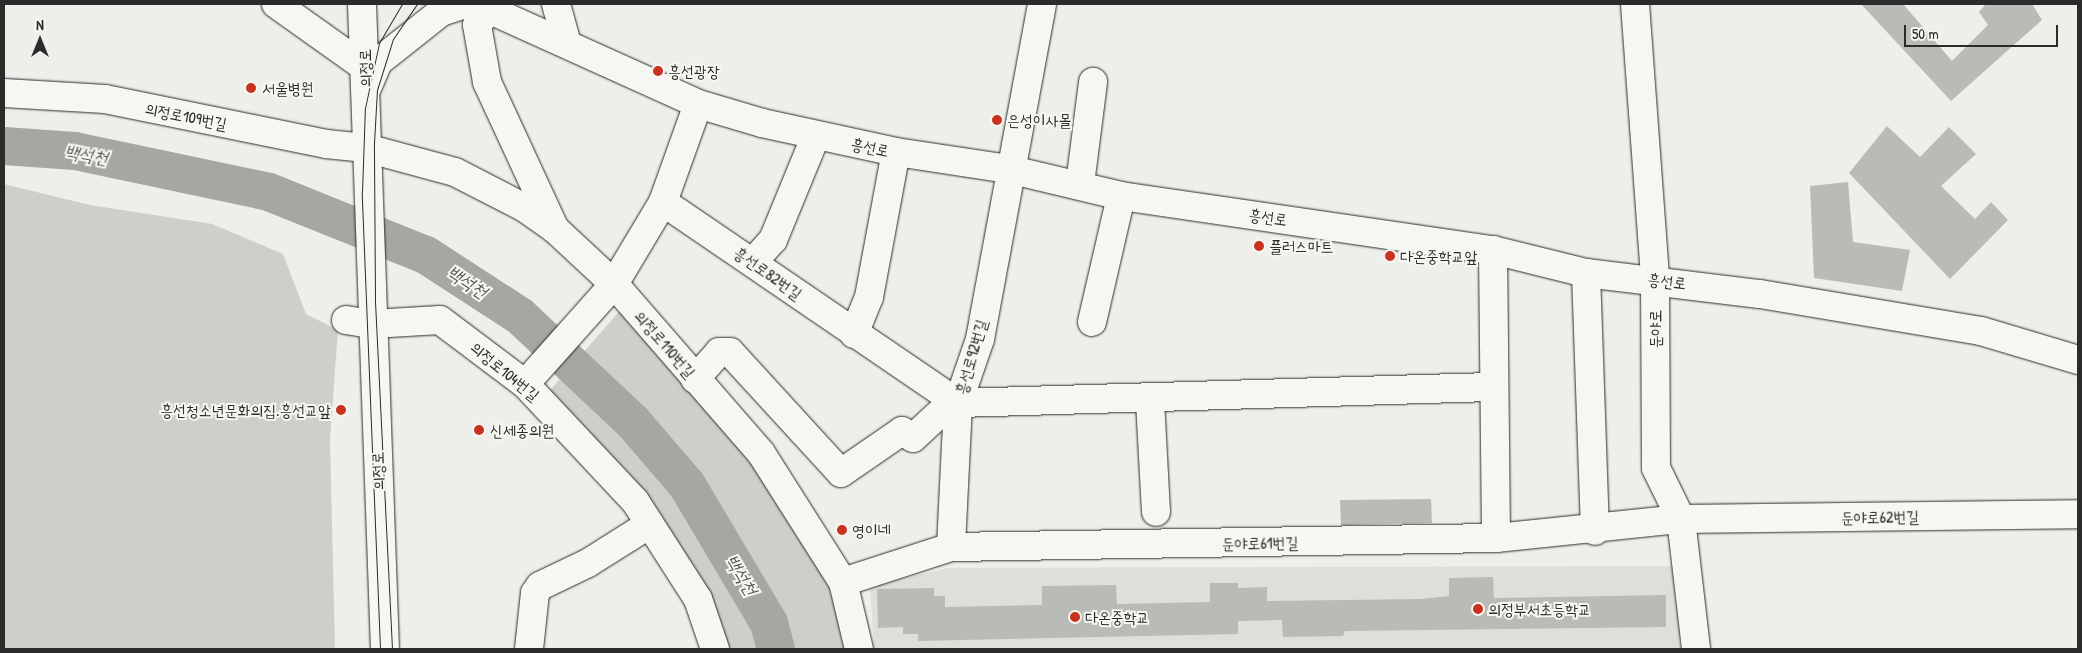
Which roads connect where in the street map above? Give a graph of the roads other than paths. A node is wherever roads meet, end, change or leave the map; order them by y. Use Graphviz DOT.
graph roads {
  1 [pos="276,4"];
  2 [pos="362,4"];
  3 [pos="556,4"];
  4 [pos="1042,4"];
  5 [pos="1635,4"];
  6 [pos="478,6"];
  7 [pos="567,44"];
  8 [pos="366,80"];
  9 [pos="1093,82"];
  10 [pos="4,93"];
  11 [pos="698,104"];
  12 [pos="816,135"];
  13 [pos="896,152"];
  14 [pos="367,155"];
  15 [pos="1008,169"];
  16 [pos="1080,184"];
  17 [pos="1121,196"];
  18 [pos="663,202"];
  19 [pos="555,229"];
  20 [pos="1493,250"];
  21 [pos="753,262"];
  22 [pos="1586,273"];
  23 [pos="1655,279"];
  24 [pos="614,284"];
  25 [pos="359,322"];
  26 [pos="1092,322"];
  27 [pos="854,334"];
  28 [pos="2078,360"];
  29 [pos="694,379"];
  30 [pos="526,384"];
  31 [pos="1492,387"];
  32 [pos="1150,400"];
  33 [pos="955,402"];
  34 [pos="1156,512"];
  35 [pos="2078,514"];
  36 [pos="1681,519"];
  37 [pos="650,524"];
  38 [pos="1595,531"];
  39 [pos="1496,538"];
  40 [pos="951,547"];
  41 [pos="843,582"];
  42 [pos="385,649"];
  43 [pos="529,649"];
  44 [pos="716,649"];
  45 [pos="859,649"];
  46 [pos="1696,649"];
  1 -- 8 [label="street"];
  2 -- 8 [label="street, 의정로"];
  3 -- 7 [label="street"];
  4 -- 15 [label="street, 흥선로92번길"];
  5 -- 23 [label="street, 둔야로"];
  6 -- 7 [label="street, 흥선로"];
  6 -- 8 [label="street"];
  6 -- 19 [label="street"];
  7 -- 11 [label="street, 흥선로"];
  8 -- 14 [label="street, 의정로"];
  9 -- 16 [label="street"];
  10 -- 14 [label="street, 의정로109번길"];
  11 -- 12 [label="street, 흥선로"];
  11 -- 18 [label="street"];
  12 -- 13 [label="street, 흥선로"];
  12 -- 21 [label="street"];
  13 -- 15 [label="street, 흥선로"];
  13 -- 27 [label="street"];
  14 -- 19 [label="street, 의정로110번길"];
  14 -- 25 [label="street, 의정로"];
  15 -- 16 [label="street, 흥선로"];
  15 -- 33 [label="street, 흥선로92번길"];
  16 -- 17 [label="street, 흥선로"];
  17 -- 20 [label="street, 흥선로"];
  17 -- 26 [label="street"];
  18 -- 21 [label="street, 흥선로82번길"];
  18 -- 24 [label="street"];
  19 -- 24 [label="street, 의정로110번길"];
  20 -- 22 [label="street, 흥선로"];
  20 -- 31 [label="street"];
  21 -- 27 [label="street, 흥선로82번길"];
  22 -- 23 [label="street, 흥선로"];
  22 -- 38 [label="street"];
  23 -- 28 [label="street, 흥선로"];
  23 -- 36 [label="street, 둔야로"];
  24 -- 29 [label="street, 의정로110번길"];
  24 -- 30 [label="street"];
  25 -- 30 [label="street, 의정로104번길"];
  25 -- 42 [label="street, 의정로"];
  27 -- 33 [label="street, 흥선로82번길"];
  29 -- 33 [label="street"];
  29 -- 41 [label="street, 의정로110번길"];
  30 -- 37 [label="street, 의정로104번길"];
  31 -- 32 [label="street"];
  31 -- 39 [label="street"];
  32 -- 33 [label="street"];
  32 -- 34 [label="street"];
  33 -- 40 [label="street, 흥선로92번길"];
  35 -- 36 [label="street, 둔야로62번길"];
  36 -- 38 [label="street, 둔야로61번길"];
  36 -- 46 [label="street, 둔야로"];
  37 -- 43 [label="street"];
  37 -- 44 [label="street, 의정로104번길"];
  38 -- 39 [label="street, 둔야로61번길"];
  39 -- 40 [label="street, 둔야로61번길"];
  40 -- 41 [label="street, 둔야로61번길"];
  41 -- 45 [label="street, 의정로110번길"];
}
